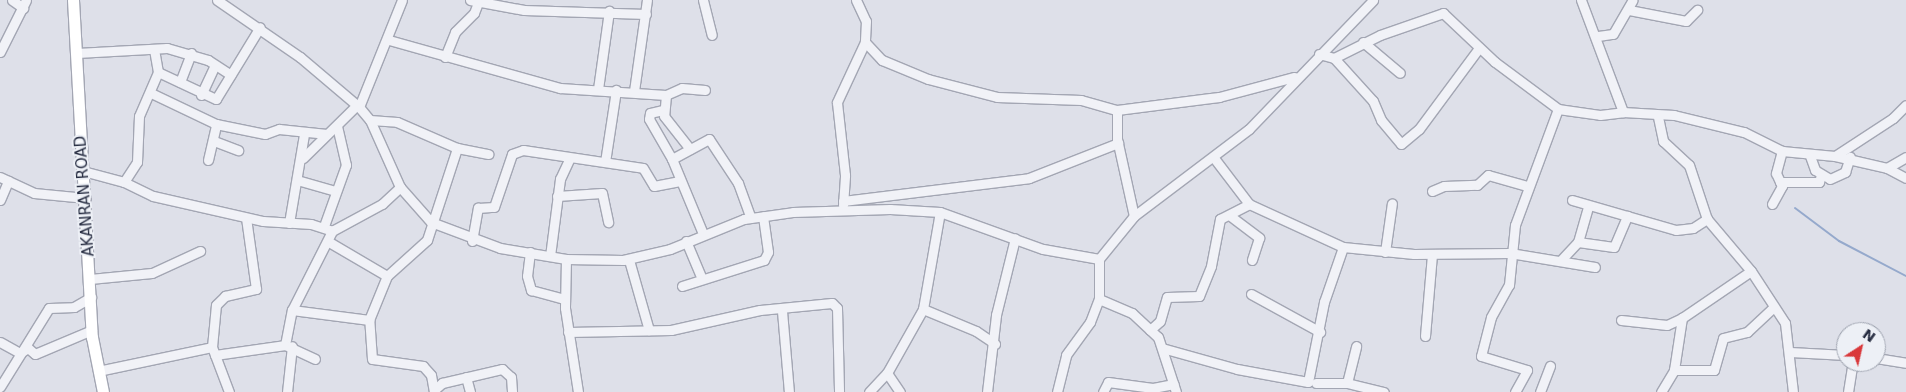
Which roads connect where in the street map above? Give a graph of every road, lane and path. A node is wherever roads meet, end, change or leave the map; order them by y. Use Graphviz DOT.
graph roads {
  1 [pos="12,0"];
  2 [pos="73,0"];
  3 [pos="217,0"];
  4 [pos="402,0"];
  5 [pos="476,0"];
  6 [pos="647,0"];
  7 [pos="703,0"];
  8 [pos="856,0"];
  9 [pos="1373,0"];
  10 [pos="1582,0"];
  11 [pos="1633,0"];
  12 [pos="24,4"];
  13 [pos="574,4"];
  14 [pos="1629,10"];
  15 [pos="1697,10"];
  16 [pos="609,11"];
  17 [pos="646,14"];
  18 [pos="260,27"];
  19 [pos="712,36"];
  20 [pos="1598,36"];
  21 [pos="389,40"];
  22 [pos="865,42"];
  23 [pos="1363,42"];
  24 [pos="1479,48"];
  25 [pos="154,49"];
  26 [pos="0,52"];
  27 [pos="77,53"];
  28 [pos="191,53"];
  29 [pos="1319,54"];
  30 [pos="445,57"];
  31 [pos="1334,58"];
  32 [pos="214,67"];
  33 [pos="158,72"];
  34 [pos="1400,73"];
  35 [pos="231,75"];
  36 [pos="1295,77"];
  37 [pos="180,82"];
  38 [pos="598,89"];
  39 [pos="616,90"];
  40 [pos="705,90"];
  41 [pos="634,91"];
  42 [pos="151,93"];
  43 [pos="201,94"];
  44 [pos="666,95"];
  45 [pos="1906,105"];
  46 [pos="358,106"];
  47 [pos="1558,109"];
  48 [pos="663,110"];
  49 [pos="1118,110"];
  50 [pos="1623,112"];
  51 [pos="1658,117"];
  52 [pos="370,120"];
  53 [pos="216,124"];
  54 [pos="337,127"];
  55 [pos="304,134"];
  56 [pos="328,134"];
  57 [pos="214,141"];
  58 [pos="1118,143"];
  59 [pos="457,148"];
  60 [pos="690,149"];
  61 [pos="238,150"];
  62 [pos="1782,151"];
  63 [pos="488,154"];
  64 [pos="1810,156"];
  65 [pos="1835,156"];
  66 [pos="1850,157"];
  67 [pos="1906,157"];
  68 [pos="303,158"];
  69 [pos="570,158"];
  70 [pos="672,158"];
  71 [pos="1214,158"];
  72 [pos="208,160"];
  73 [pos="606,162"];
  74 [pos="1887,168"];
  75 [pos="83,171"];
  76 [pos="1820,175"];
  77 [pos="1906,178"];
  78 [pos="4,179"];
  79 [pos="297,180"];
  80 [pos="679,181"];
  81 [pos="124,182"];
  82 [pos="1780,182"];
  83 [pos="1527,186"];
  84 [pos="400,188"];
  85 [pos="335,191"];
  86 [pos="1432,191"];
  87 [pos="557,196"];
  88 [pos="86,198"];
  89 [pos="0,200"];
  90 [pos="1572,200"];
  91 [pos="1392,203"];
  92 [pos="1249,204"];
  93 [pos="1772,204"];
  94 [pos="843,205"];
  95 [pos="1588,208"];
  96 [pos="940,212"];
  97 [pos="1229,215"];
  98 [pos="763,216"];
  99 [pos="1134,216"];
  100 [pos="1626,216"];
  101 [pos="246,218"];
  102 [pos="751,218"];
  103 [pos="1707,219"];
  104 [pos="431,222"];
  105 [pos="608,222"];
  106 [pos="288,224"];
  107 [pos="328,228"];
  108 [pos="703,234"];
  109 [pos="1015,238"];
  110 [pos="472,241"];
  111 [pos="686,241"];
  112 [pos="329,242"];
  113 [pos="1578,242"];
  114 [pos="1343,247"];
  115 [pos="200,251"];
  116 [pos="530,252"];
  117 [pos="1385,252"];
  118 [pos="1510,253"];
  119 [pos="1432,254"];
  120 [pos="550,256"];
  121 [pos="1099,258"];
  122 [pos="566,259"];
  123 [pos="629,260"];
  124 [pos="1252,260"];
  125 [pos="1561,260"];
  126 [pos="1595,268"];
  127 [pos="1751,271"];
  128 [pos="387,276"];
  129 [pos="702,279"];
  130 [pos="90,280"];
  131 [pos="682,286"];
  132 [pos="1251,294"];
  133 [pos="91,297"];
  134 [pos="565,299"];
  135 [pos="1098,299"];
  136 [pos="1774,307"];
  137 [pos="292,310"];
  138 [pos="923,310"];
  139 [pos="782,311"];
  140 [pos="1682,318"];
  141 [pos="369,320"];
  142 [pos="1621,320"];
  143 [pos="92,330"];
  144 [pos="649,330"];
  145 [pos="1150,330"];
  146 [pos="568,332"];
  147 [pos="1320,332"];
  148 [pos="1425,336"];
  149 [pos="0,342"];
  150 [pos="994,344"];
  151 [pos="288,345"];
  152 [pos="1356,346"];
  153 [pos="1162,348"];
  154 [pos="214,351"];
  155 [pos="1790,352"];
  156 [pos="20,353"];
  157 [pos="1836,354"];
  158 [pos="315,359"];
  159 [pos="1886,359"];
  160 [pos="1906,362"];
  161 [pos="1550,366"];
  162 [pos="1674,370"];
  163 [pos="98,371"];
  164 [pos="887,372"];
  165 [pos="1851,372"];
  166 [pos="466,377"];
  167 [pos="1347,383"];
  168 [pos="1313,386"];
  169 [pos="0,387"];
  170 [pos="1175,388"];
  171 [pos="434,391"];
  172 [pos="103,392"];
  173 [pos="229,392"];
  174 [pos="287,392"];
  175 [pos="470,392"];
  176 [pos="512,392"];
  177 [pos="578,392"];
  178 [pos="789,392"];
  179 [pos="840,392"];
  180 [pos="869,392"];
  181 [pos="900,392"];
  182 [pos="987,392"];
  183 [pos="1057,392"];
  184 [pos="1104,392"];
  185 [pos="1384,392"];
  186 [pos="1515,392"];
  187 [pos="1540,392"];
  188 [pos="1661,392"];
  189 [pos="1793,392"];
  190 [pos="1848,392"];
  1 -- 12 [label="street"];
  2 -- 27 [label="main road, AKANRAN ROAD"];
  3 -- 18 [label="street"];
  4 -- 21 [label="street"];
  5 -- 13 [label="street"];
  5 -- 30 [label="street"];
  6 -- 17 [label="street"];
  7 -- 19 [label="street"];
  8 -- 22 [label="street"];
  9 -- 29 [label="street"];
  10 -- 20 [label="street"];
  11 -- 14 [label="street"];
  12 -- 26 [label="street"];
  13 -- 16 [label="street"];
  14 -- 15 [label="street"];
  14 -- 20 [label="street"];
  16 -- 17 [label="street"];
  16 -- 38 [label="street"];
  17 -- 41 [label="street"];
  18 -- 35 [label="street"];
  18 -- 46 [label="street"];
  20 -- 50 [label="street"];
  21 -- 30 [label="street"];
  21 -- 46 [label="street"];
  22 -- 49 [label="street"];
  22 -- 94 [label="street"];
  23 -- 24 [label="street"];
  23 -- 31 [label="street"];
  23 -- 34 [label="street"];
  24 -- 31 [label="street"];
  24 -- 47 [label="street"];
  25 -- 27 [label="street"];
  25 -- 28 [label="street"];
  25 -- 33 [label="street"];
  27 -- 75 [label="main road, AKANRAN ROAD"];
  28 -- 32 [label="street"];
  28 -- 37 [label="street"];
  29 -- 31 [label="street"];
  29 -- 36 [label="street"];
  30 -- 38 [label="street"];
  32 -- 35 [label="street"];
  32 -- 43 [label="street"];
  33 -- 37 [label="street"];
  33 -- 42 [label="street"];
  35 -- 43 [label="street"];
  36 -- 49 [label="street"];
  36 -- 71 [label="street"];
  37 -- 43 [label="street"];
  38 -- 39 [label="street"];
  39 -- 41 [label="street"];
  39 -- 73 [label="street"];
  40 -- 44 [label="street"];
  41 -- 44 [label="street"];
  42 -- 53 [label="street"];
  42 -- 81 [label="street"];
  44 -- 48 [label="street"];
  45 -- 65 [label="street"];
  46 -- 52 [label="street"];
  46 -- 54 [label="street"];
  47 -- 50 [label="street"];
  47 -- 83 [label="street"];
  48 -- 60 [label="street"];
  48 -- 70 [label="street"];
  49 -- 58 [label="street"];
  50 -- 51 [label="street"];
  51 -- 62 [label="street"];
  51 -- 103 [label="street"];
  52 -- 59 [label="street"];
  52 -- 84 [label="street"];
  53 -- 55 [label="street"];
  53 -- 57 [label="street"];
  54 -- 56 [label="street"];
  54 -- 85 [label="street"];
  55 -- 56 [label="street"];
  55 -- 68 [label="street"];
  56 -- 68 [label="street"];
  57 -- 61 [label="street"];
  57 -- 72 [label="street"];
  58 -- 94 [label="street"];
  58 -- 99 [label="street"];
  59 -- 63 [label="street"];
  59 -- 104 [label="street"];
  60 -- 70 [label="street"];
  60 -- 102 [label="street"];
  62 -- 64 [label="street"];
  62 -- 82 [label="street"];
  64 -- 65 [label="street"];
  64 -- 76 [label="street"];
  65 -- 66 [label="street"];
  66 -- 74 [label="street"];
  66 -- 76 [label="street"];
  67 -- 74 [label="street"];
  68 -- 79 [label="street"];
  69 -- 73 [label="street"];
  69 -- 87 [label="street"];
  69 -- 110 [label="street"];
  70 -- 80 [label="street"];
  71 -- 92 [label="street"];
  71 -- 99 [label="street"];
  73 -- 80 [label="street"];
  74 -- 77 [label="street"];
  75 -- 81 [label="street"];
  75 -- 88 [label="main road, AKANRAN ROAD"];
  76 -- 82 [label="street"];
  78 -- 88 [label="street"];
  78 -- 89 [label="street"];
  79 -- 85 [label="street"];
  79 -- 106 [label="street"];
  80 -- 108 [label="street"];
  81 -- 101 [label="street"];
  82 -- 93 [label="street"];
  83 -- 86 [label="street"];
  83 -- 118 [label="street"];
  84 -- 104 [label="street"];
  84 -- 107 [label="street"];
  85 -- 107 [label="street"];
  87 -- 105 [label="street"];
  87 -- 120 [label="street"];
  88 -- 130 [label="main road, AKANRAN ROAD"];
  90 -- 95 [label="street"];
  91 -- 117 [label="street"];
  92 -- 97 [label="street"];
  92 -- 114 [label="street"];
  94 -- 96 [label="street"];
  94 -- 98 [label="street"];
  95 -- 100 [label="street"];
  95 -- 113 [label="street"];
  96 -- 109 [label="street"];
  96 -- 138 [label="street"];
  97 -- 124 [label="street"];
  97 -- 145 [label="street"];
  98 -- 102 [label="street"];
  98 -- 129 [label="street"];
  99 -- 121 [label="street"];
  100 -- 103 [label="street"];
  100 -- 113 [label="street"];
  101 -- 106 [label="street"];
  101 -- 154 [label="street"];
  102 -- 108 [label="street"];
  103 -- 127 [label="street"];
  104 -- 110 [label="street"];
  104 -- 128 [label="street"];
  106 -- 107 [label="street"];
  107 -- 112 [label="street"];
  108 -- 111 [label="street"];
  109 -- 121 [label="street"];
  109 -- 150 [label="street"];
  110 -- 116 [label="street"];
  111 -- 123 [label="street"];
  111 -- 129 [label="street"];
  112 -- 128 [label="street"];
  112 -- 137 [label="street"];
  113 -- 125 [label="street"];
  114 -- 117 [label="street"];
  114 -- 147 [label="street"];
  115 -- 130 [label="street"];
  116 -- 120 [label="street"];
  116 -- 134 [label="street"];
  117 -- 119 [label="street"];
  118 -- 119 [label="street"];
  118 -- 125 [label="street"];
  118 -- 186 [label="street"];
  119 -- 148 [label="street"];
  120 -- 122 [label="street"];
  121 -- 135 [label="street"];
  122 -- 123 [label="street"];
  122 -- 134 [label="street"];
  123 -- 144 [label="street"];
  125 -- 126 [label="street"];
  127 -- 136 [label="street"];
  127 -- 140 [label="street"];
  128 -- 141 [label="street"];
  129 -- 131 [label="street"];
  130 -- 133 [label="main road, AKANRAN ROAD"];
  132 -- 147 [label="street"];
  133 -- 143 [label="main road, AKANRAN ROAD"];
  133 -- 156 [label="street"];
  134 -- 146 [label="street"];
  135 -- 145 [label="street"];
  135 -- 183 [label="street"];
  136 -- 155 [label="street"];
  136 -- 162 [label="street"];
  137 -- 141 [label="street"];
  137 -- 151 [label="street"];
  138 -- 150 [label="street"];
  138 -- 164 [label="street"];
  139 -- 144 [label="street"];
  139 -- 178 [label="street"];
  139 -- 179 [label="street"];
  140 -- 142 [label="street"];
  140 -- 162 [label="street"];
  141 -- 171 [label="street"];
  143 -- 156 [label="street"];
  143 -- 163 [label="main road, AKANRAN ROAD"];
  144 -- 146 [label="street"];
  145 -- 153 [label="street"];
  146 -- 177 [label="street"];
  147 -- 168 [label="street"];
  149 -- 156 [label="street"];
  150 -- 182 [label="street"];
  151 -- 154 [label="street"];
  151 -- 158 [label="street"];
  151 -- 174 [label="street"];
  152 -- 167 [label="street"];
  153 -- 168 [label="street"];
  153 -- 170 [label="street"];
  154 -- 163 [label="street"];
  154 -- 173 [label="street"];
  155 -- 157 [label="street"];
  155 -- 189 [label="street"];
  156 -- 169 [label="street"];
  159 -- 160 [label="street"];
  161 -- 187 [label="street"];
  162 -- 188 [label="street"];
  163 -- 172 [label="main road, AKANRAN ROAD"];
  164 -- 180 [label="street"];
  164 -- 181 [label="street"];
  165 -- 190 [label="street"];
  166 -- 171 [label="street"];
  166 -- 175 [label="street"];
  166 -- 176 [label="street"];
  167 -- 168 [label="street"];
  167 -- 185 [label="street"];
  170 -- 184 [label="street"];
}
